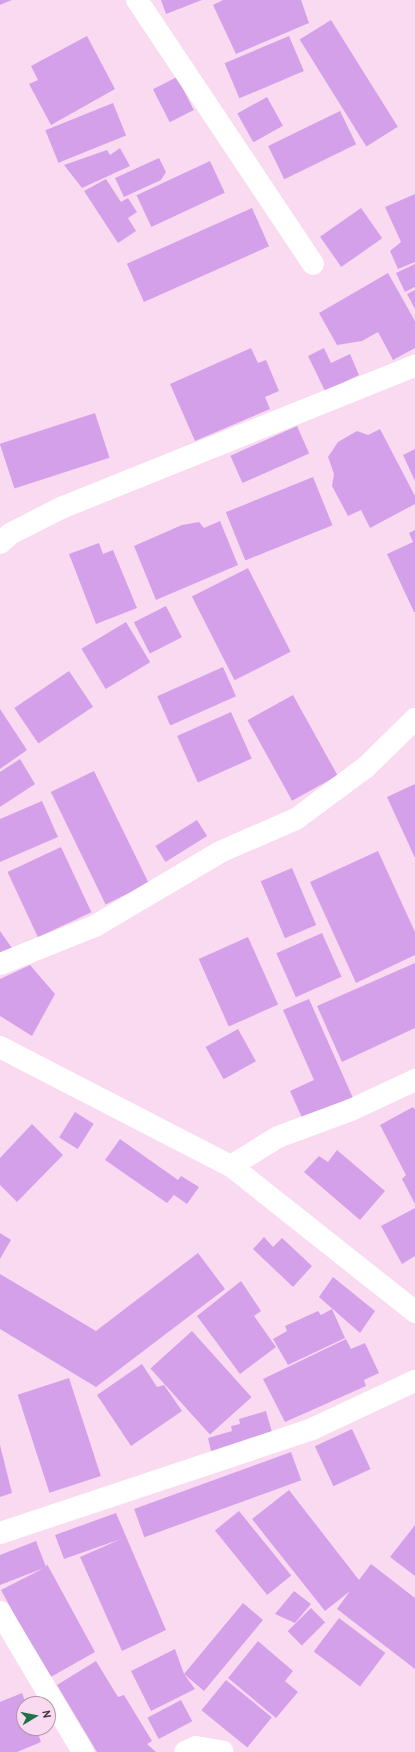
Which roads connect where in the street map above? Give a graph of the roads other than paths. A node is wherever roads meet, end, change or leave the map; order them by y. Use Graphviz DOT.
graph roads {
  1 [pos="138,0"];
  2 [pos="313,264"];
  3 [pos="415,366"];
  4 [pos="0,543"];
  5 [pos="415,719"];
  6 [pos="0,964"];
  7 [pos="0,1047"];
  8 [pos="415,1080"];
  9 [pos="231,1166"];
  10 [pos="415,1312"];
  11 [pos="415,1381"];
  12 [pos="0,1533"];
  13 [pos="0,1612"];
  14 [pos="84,1752"];
  15 [pos="185,1752"];
  16 [pos="223,1752"];
  1 -- 2 [label="street"];
  3 -- 4 [label="street"];
  5 -- 6 [label="street"];
  7 -- 9 [label="street"];
  8 -- 9 [label="street"];
  9 -- 10 [label="street"];
  11 -- 12 [label="street"];
  13 -- 14 [label="street"];
  15 -- 16 [label="street"];
}
